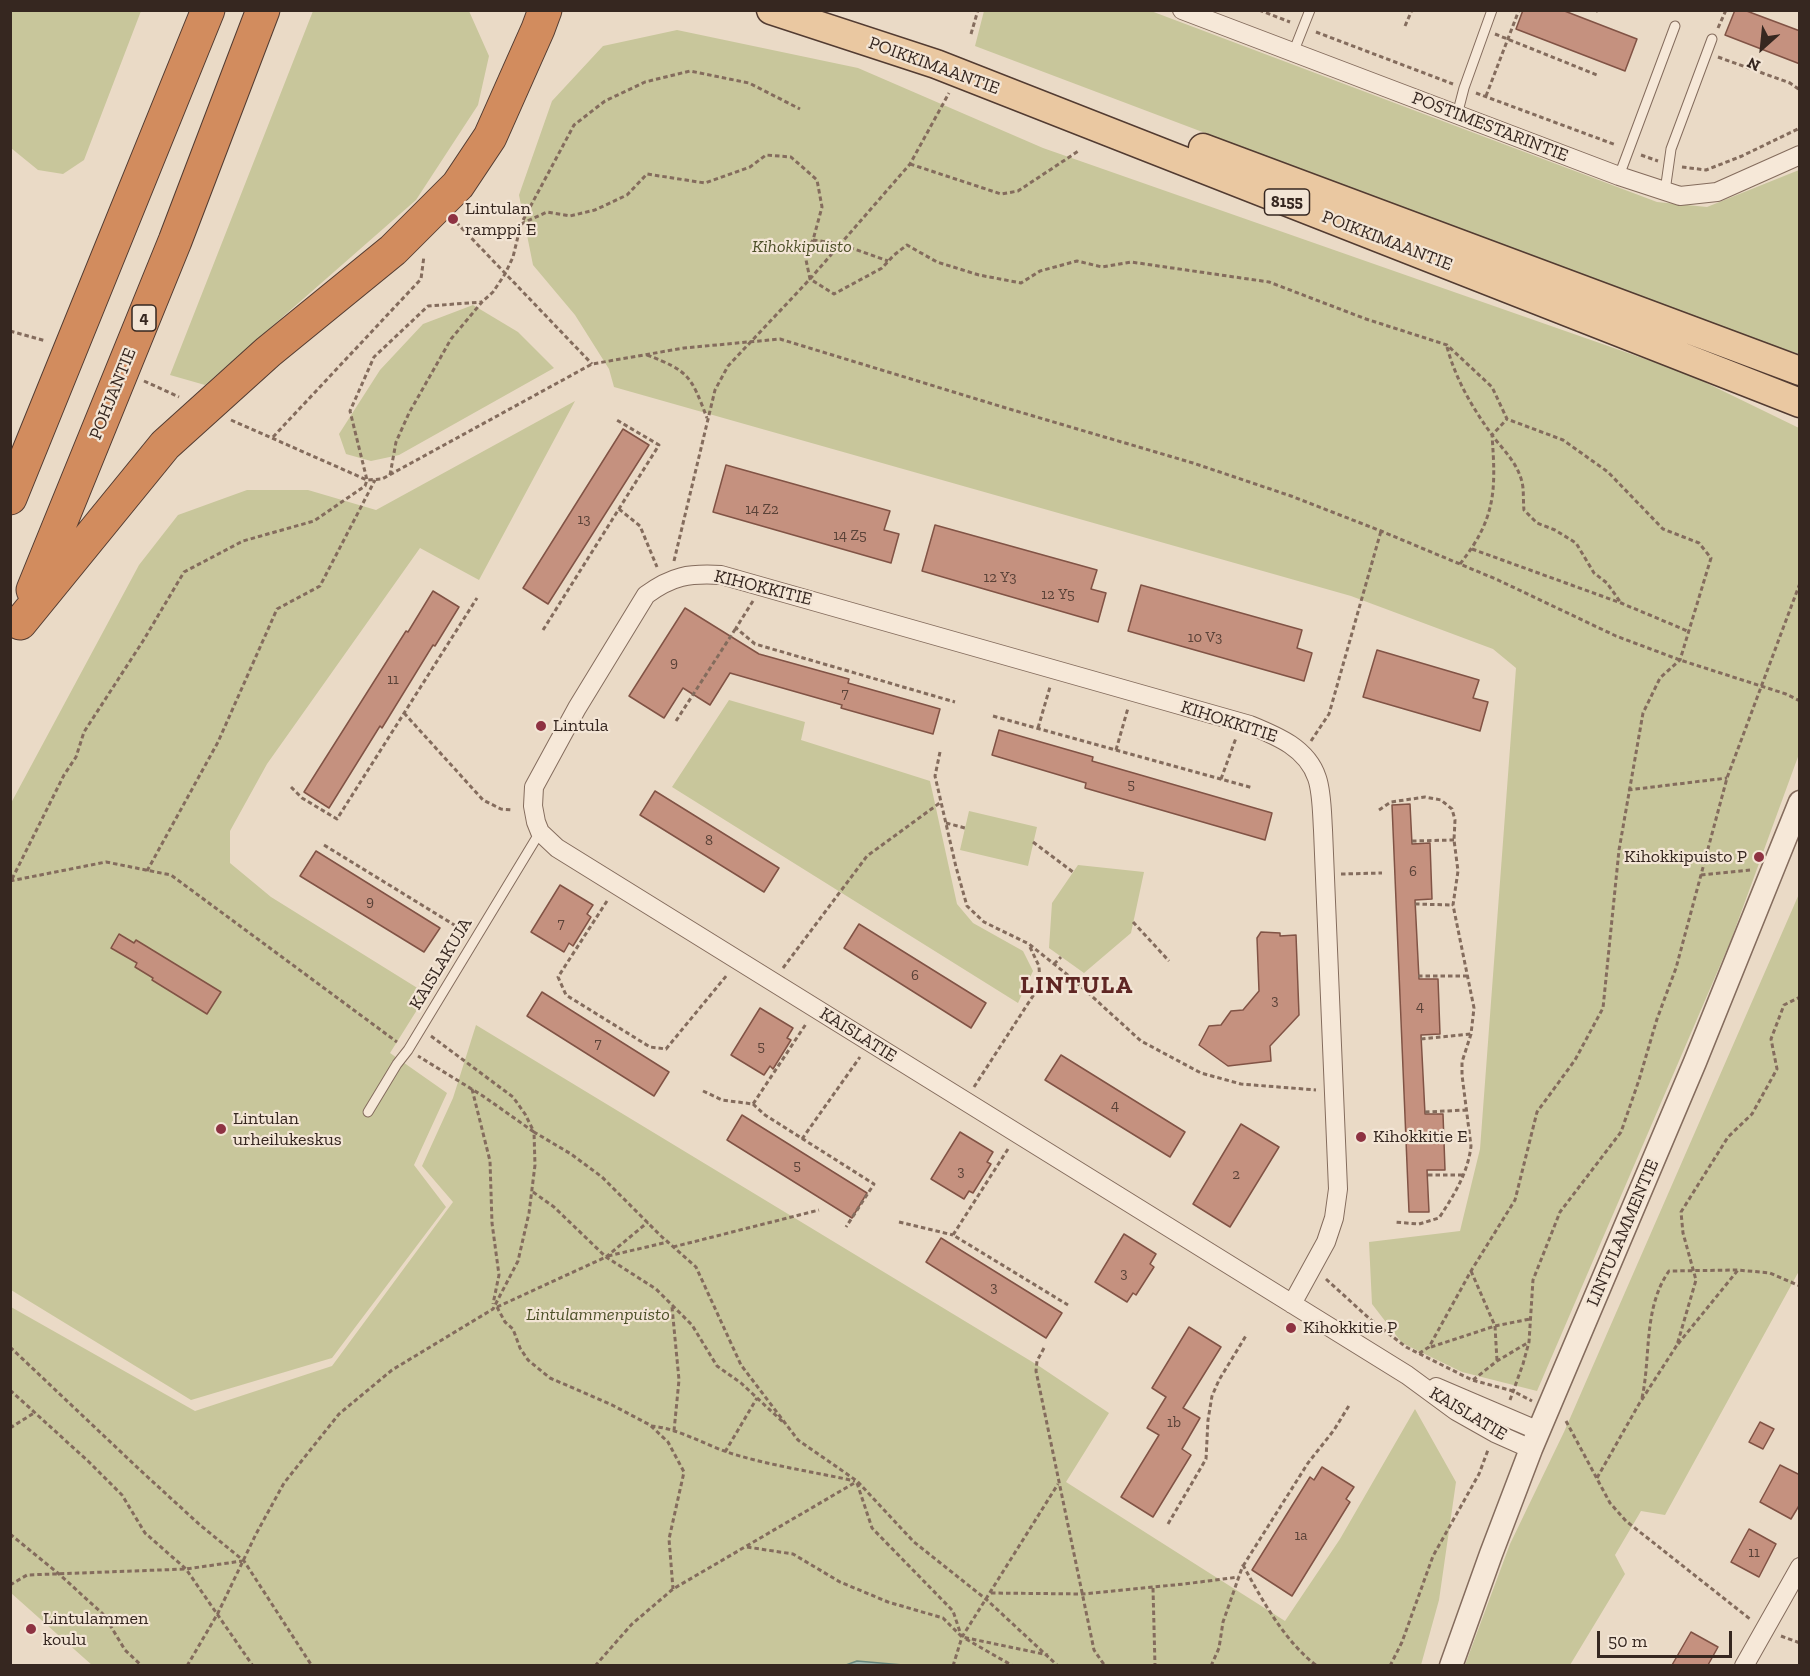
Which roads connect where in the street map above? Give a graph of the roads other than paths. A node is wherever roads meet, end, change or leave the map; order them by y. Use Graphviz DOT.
graph roads {
  1 [pos="208,10"];
  2 [pos="262,10"];
  3 [pos="771,10"];
  4 [pos="833,10"];
  5 [pos="1182,10"];
  6 [pos="1310,10"];
  7 [pos="1492,10"];
  8 [pos="546,17"];
  9 [pos="1675,26"];
  10 [pos="1712,39"];
  11 [pos="1293,53"];
  12 [pos="1457,115"];
  13 [pos="1800,155"];
  14 [pos="1618,176"];
  15 [pos="1665,191"];
  16 [pos="1800,370"];
  17 [pos="1800,403"];
  18 [pos="10,498"];
  19 [pos="15,632"];
  20 [pos="1800,802"];
  21 [pos="540,832"];
  22 [pos="368,1112"];
  23 [pos="1292,1304"];
  24 [pos="1407,1375"];
  25 [pos="1535,1440"];
  26 [pos="1800,1567"];
  27 [pos="1451,1665"];
  28 [pos="1744,1665"];
  1 -- 18 [label="highway"];
  2 -- 19 [label="highway, POHJANTIE / 4"];
  3 -- 17 [label="main road, POIKKIMAANTIE / 8155"];
  4 -- 16 [label="main road, POIKKIMAANTIE / 8155"];
  5 -- 11 [label="street, POSTIMESTARINTIE"];
  6 -- 11 [label="lane"];
  7 -- 12 [label="lane"];
  8 -- 19 [label="highway"];
  9 -- 14 [label="lane"];
  10 -- 15 [label="lane"];
  11 -- 12 [label="street, POSTIMESTARINTIE"];
  12 -- 14 [label="street, POSTIMESTARINTIE"];
  13 -- 15 [label="street, POSTIMESTARINTIE"];
  14 -- 15 [label="street, POSTIMESTARINTIE"];
  20 -- 25 [label="street, LINTULAMMENTIE"];
  21 -- 22 [label="lane, KAISLAKUJA"];
  21 -- 23 [label="street, KAISLATIE"];
  21 -- 23 [label="street, KIHOKKITIE"];
  23 -- 24 [label="street, KAISLATIE"];
  24 -- 25 [label="street, KAISLATIE"];
  24 -- 25 [label="street, KAISLATIE"];
  25 -- 27 [label="street, LINTULAMMENTIE"];
  26 -- 28 [label="street"];
}
